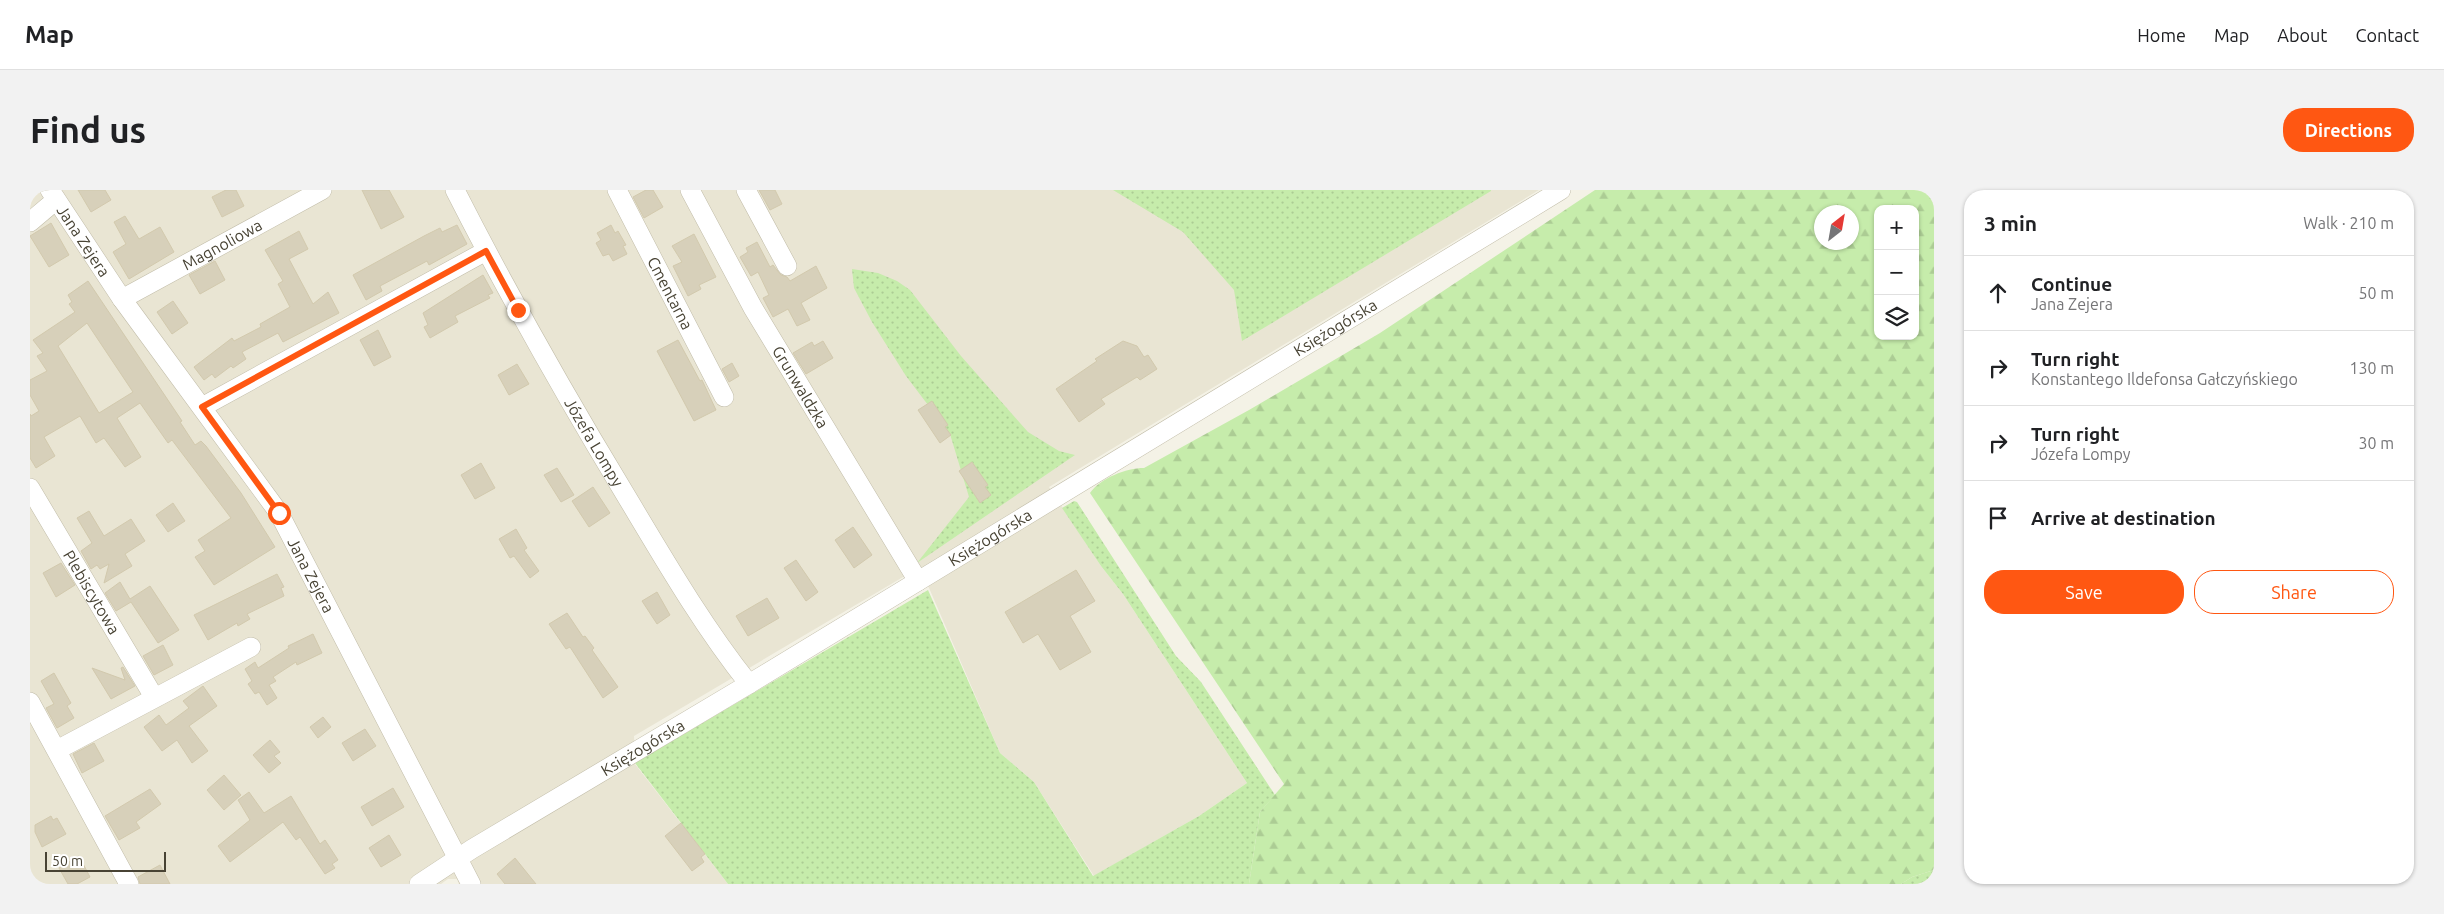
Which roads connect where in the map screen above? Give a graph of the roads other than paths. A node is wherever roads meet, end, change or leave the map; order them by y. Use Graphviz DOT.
graph roads {
  1 [pos="322,190"];
  2 [pos="455,190"];
  3 [pos="617,190"];
  4 [pos="690,190"];
  5 [pos="746,190"];
  6 [pos="1561,190"];
  7 [pos="53,195"];
  8 [pos="30,222"];
  9 [pos="486,251"];
  10 [pos="787,266"];
  11 [pos="122,299"];
  12 [pos="724,397"];
  13 [pos="202,407"];
  14 [pos="30,488"];
  15 [pos="918,581"];
  16 [pos="251,647"];
  17 [pos="749,684"];
  18 [pos="154,697"];
  19 [pos="30,702"];
  20 [pos="58,750"];
  21 [pos="457,859"];
  22 [pos="129,884"];
  23 [pos="419,884"];
  24 [pos="471,884"];
  1 -- 11 [label="street, Magnoliowa"];
  2 -- 9 [label="street, Józefa Lompy"];
  3 -- 12 [label="street, Cmentarna"];
  4 -- 15 [label="street, Grunwaldzka"];
  5 -- 10 [label="street"];
  6 -- 15 [label="street, Księżogórska"];
  7 -- 8 [label="street"];
  7 -- 11 [label="street, Jana Zejera"];
  9 -- 13 [label="street"];
  9 -- 17 [label="street, Józefa Lompy"];
  11 -- 13 [label="street, Jana Zejera"];
  13 -- 21 [label="street, Jana Zejera"];
  14 -- 18 [label="street, Plebiscytowa"];
  15 -- 17 [label="street, Księżogórska"];
  16 -- 18 [label="street"];
  17 -- 21 [label="street, Księżogórska"];
  18 -- 20 [label="street"];
  19 -- 20 [label="street"];
  20 -- 22 [label="street"];
  21 -- 23 [label="street, Księżogórska"];
  21 -- 24 [label="street, Jana Zejera"];
}
